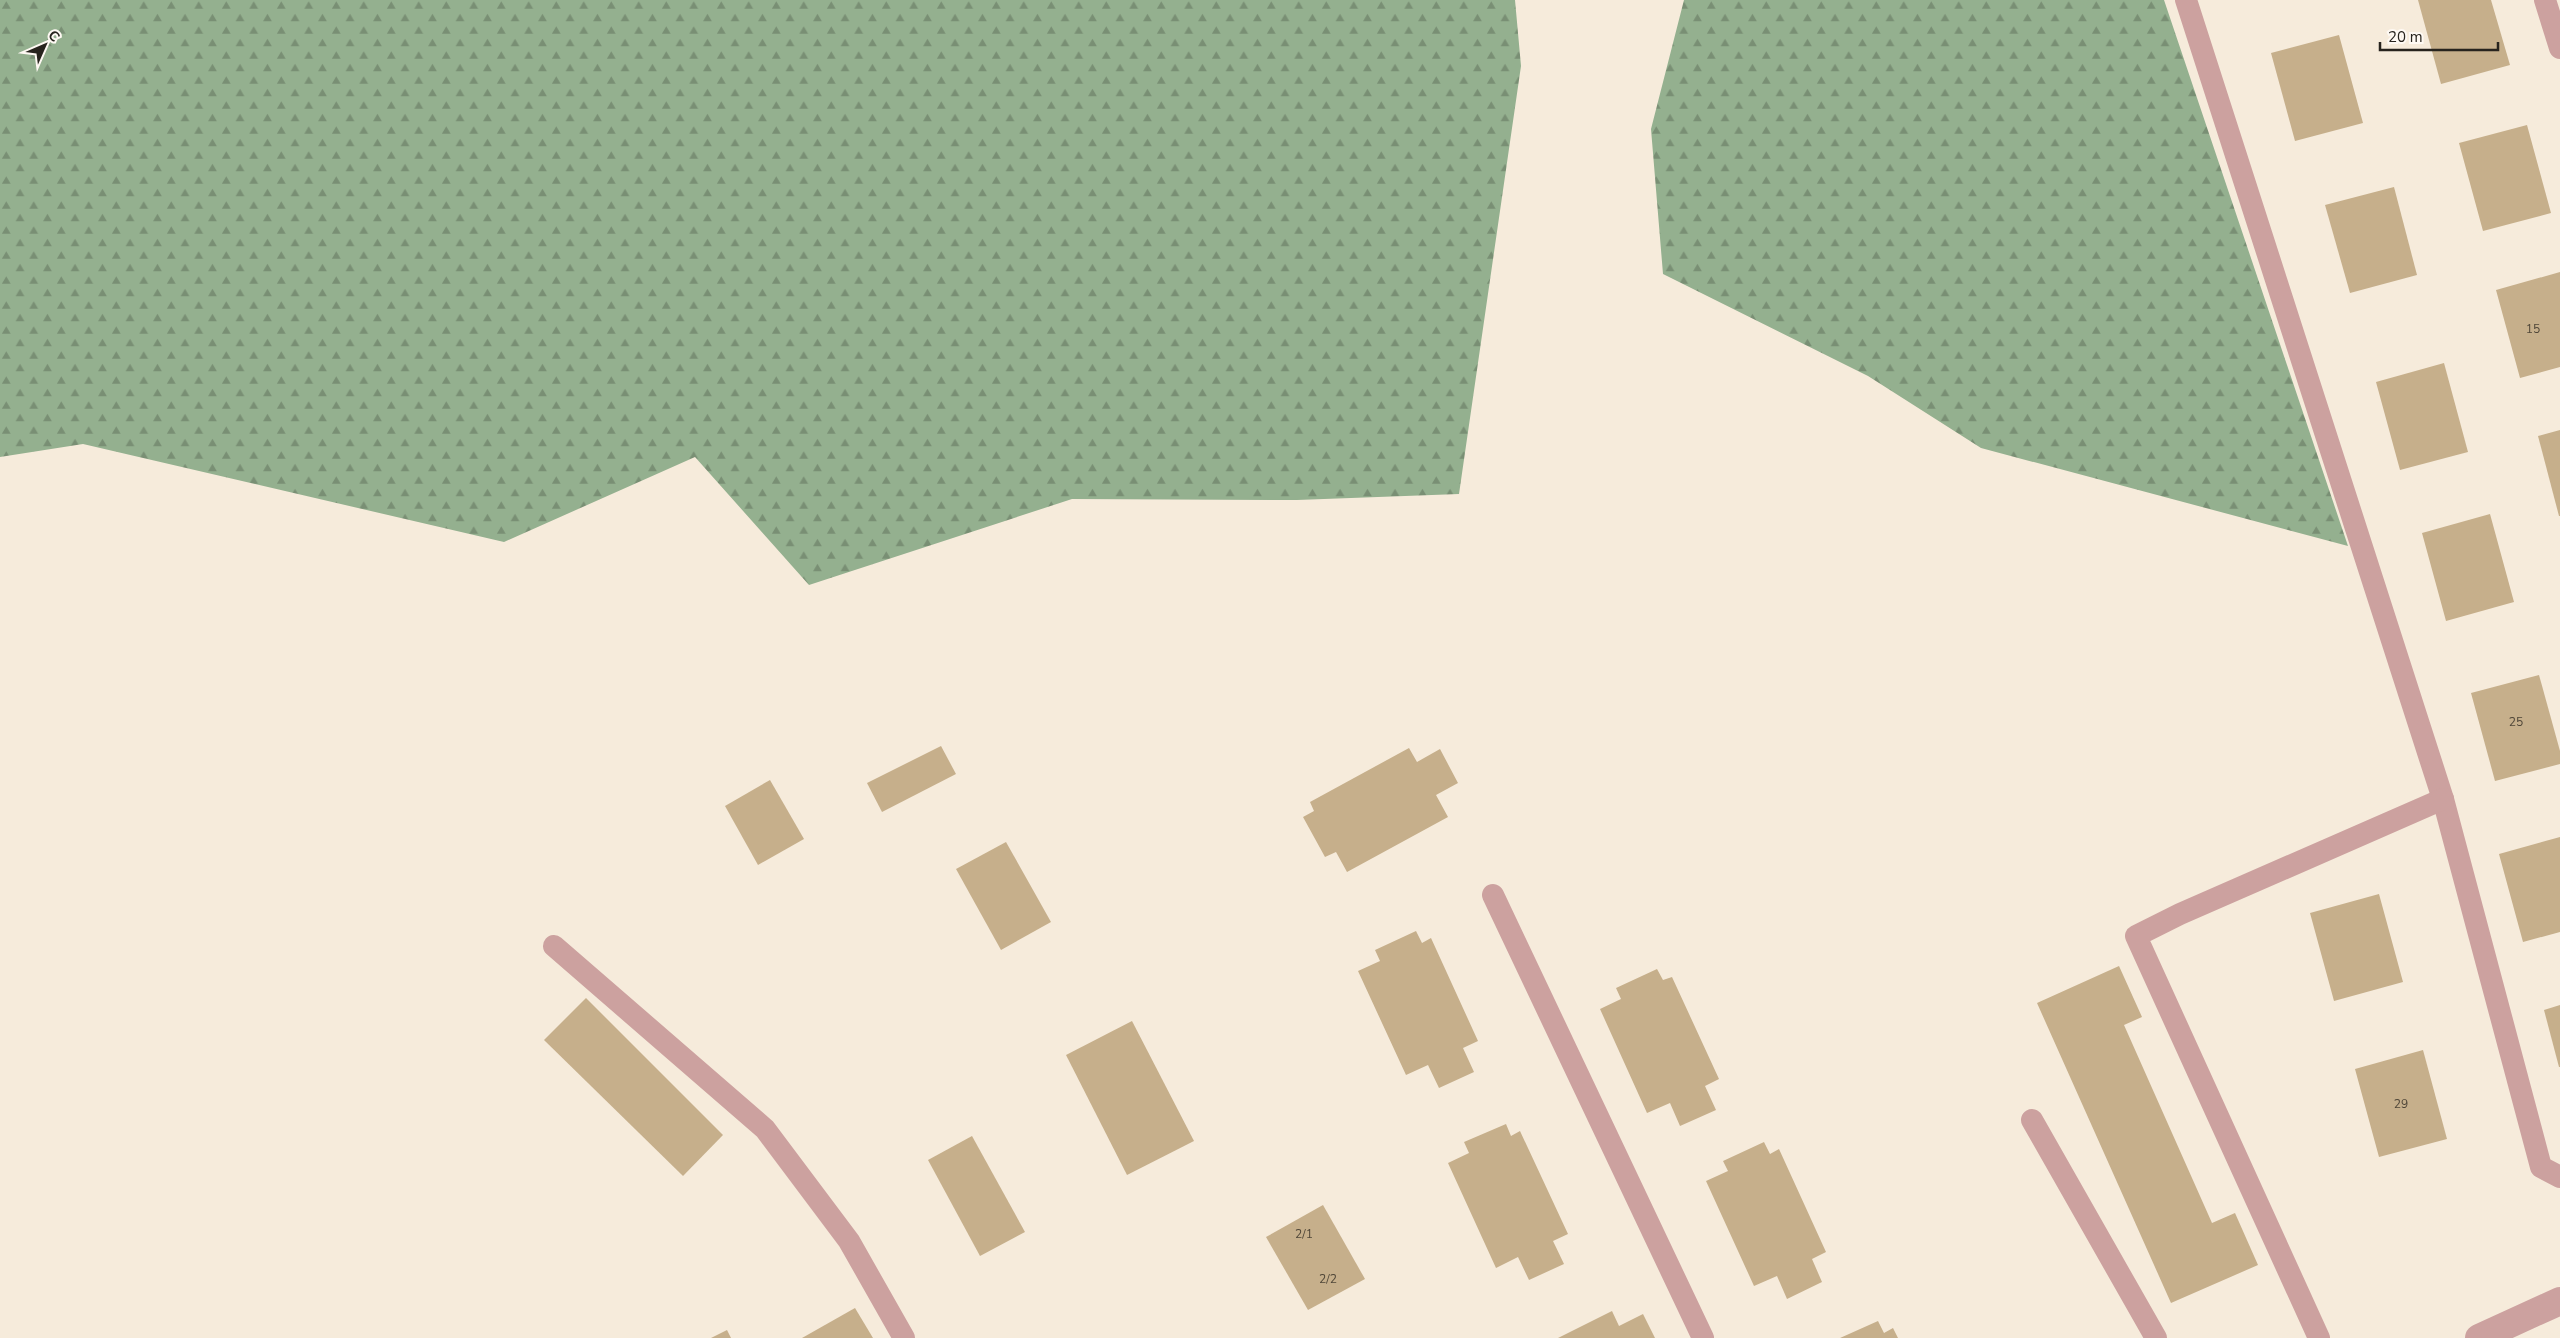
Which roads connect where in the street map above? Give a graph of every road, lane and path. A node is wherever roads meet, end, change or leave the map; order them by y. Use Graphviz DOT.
graph roads {
  1 [pos="2186,0"];
  2 [pos="2545,0"];
  3 [pos="2560,48"];
  4 [pos="2443,799"];
  5 [pos="1493,895"];
  6 [pos="554,946"];
  7 [pos="2032,1120"];
  8 [pos="2560,1177"];
  9 [pos="2560,1301"];
  10 [pos="904,1338"];
  11 [pos="1704,1338"];
  12 [pos="2156,1338"];
  13 [pos="2319,1338"];
  14 [pos="2479,1338"];
  1 -- 4 [label="lane"];
  2 -- 3 [label="lane"];
  4 -- 8 [label="lane"];
  4 -- 13 [label="lane"];
  5 -- 11 [label="lane"];
  6 -- 10 [label="lane"];
  7 -- 12 [label="lane"];
  9 -- 14 [label="street"];
}
